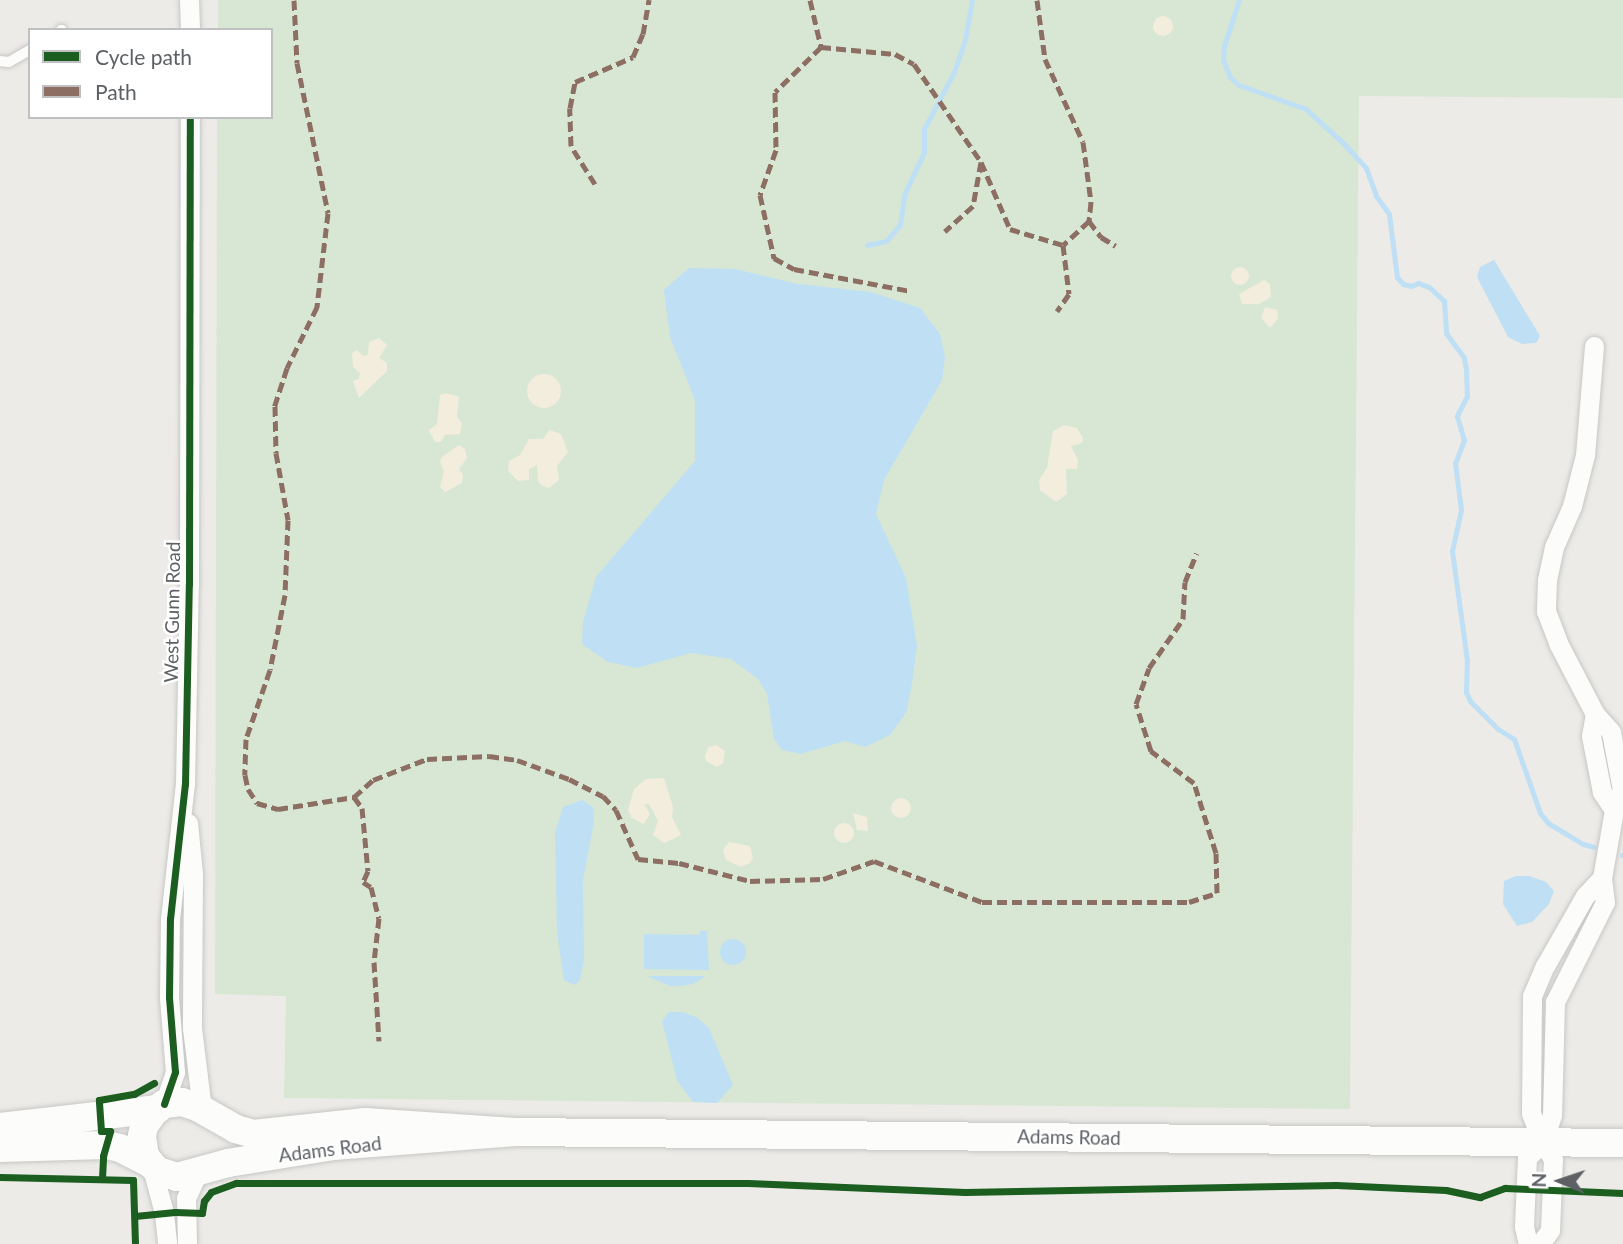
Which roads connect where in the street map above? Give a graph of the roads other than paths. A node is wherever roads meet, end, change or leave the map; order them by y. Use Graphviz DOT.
graph roads {
  1 [pos="189,0"];
  2 [pos="190,28"];
  3 [pos="28,51"];
  4 [pos="0,61"];
  5 [pos="190,119"];
  6 [pos="1594,346"];
  7 [pos="185,783"];
  8 [pos="1602,878"];
  9 [pos="1539,982"];
  10 [pos="1561,988"];
  11 [pos="161,1107"];
  12 [pos="204,1112"];
  13 [pos="0,1128"];
  14 [pos="515,1132"];
  15 [pos="1543,1143"];
  16 [pos="1623,1143"];
  17 [pos="0,1148"];
  18 [pos="150,1164"];
  19 [pos="199,1171"];
  20 [pos="167,1244"];
  21 [pos="187,1244"];
  22 [pos="1528,1244"];
  23 [pos="1540,1244"];
  1 -- 2 [label="street"];
  3 -- 4 [label="lane"];
  5 -- 7 [label="street, West Gunn Road"];
  6 -- 8 [label="street"];
  7 -- 11 [label="street, West Gunn Road"];
  7 -- 12 [label="street, West Gunn Road"];
  8 -- 9 [label="street"];
  8 -- 10 [label="street"];
  9 -- 10 [label="street"];
  9 -- 15 [label="street"];
  10 -- 15 [label="street"];
  11 -- 12 [label="main road, Adams Road"];
  11 -- 13 [label="main road, Adams Road"];
  11 -- 18 [label="main road, West Gunn Road"];
  12 -- 14 [label="main road, Adams Road"];
  12 -- 19 [label="main road, West Gunn Road"];
  14 -- 15 [label="main road, Adams Road"];
  14 -- 19 [label="main road, Adams Road"];
  15 -- 16 [label="main road, Adams Road"];
  15 -- 22 [label="street"];
  15 -- 23 [label="street"];
  17 -- 18 [label="main road, Adams Road"];
  18 -- 19 [label="main road, Adams Road"];
  18 -- 20 [label="street, West Gunn Road"];
  19 -- 21 [label="street, West Gunn Road"];
}
